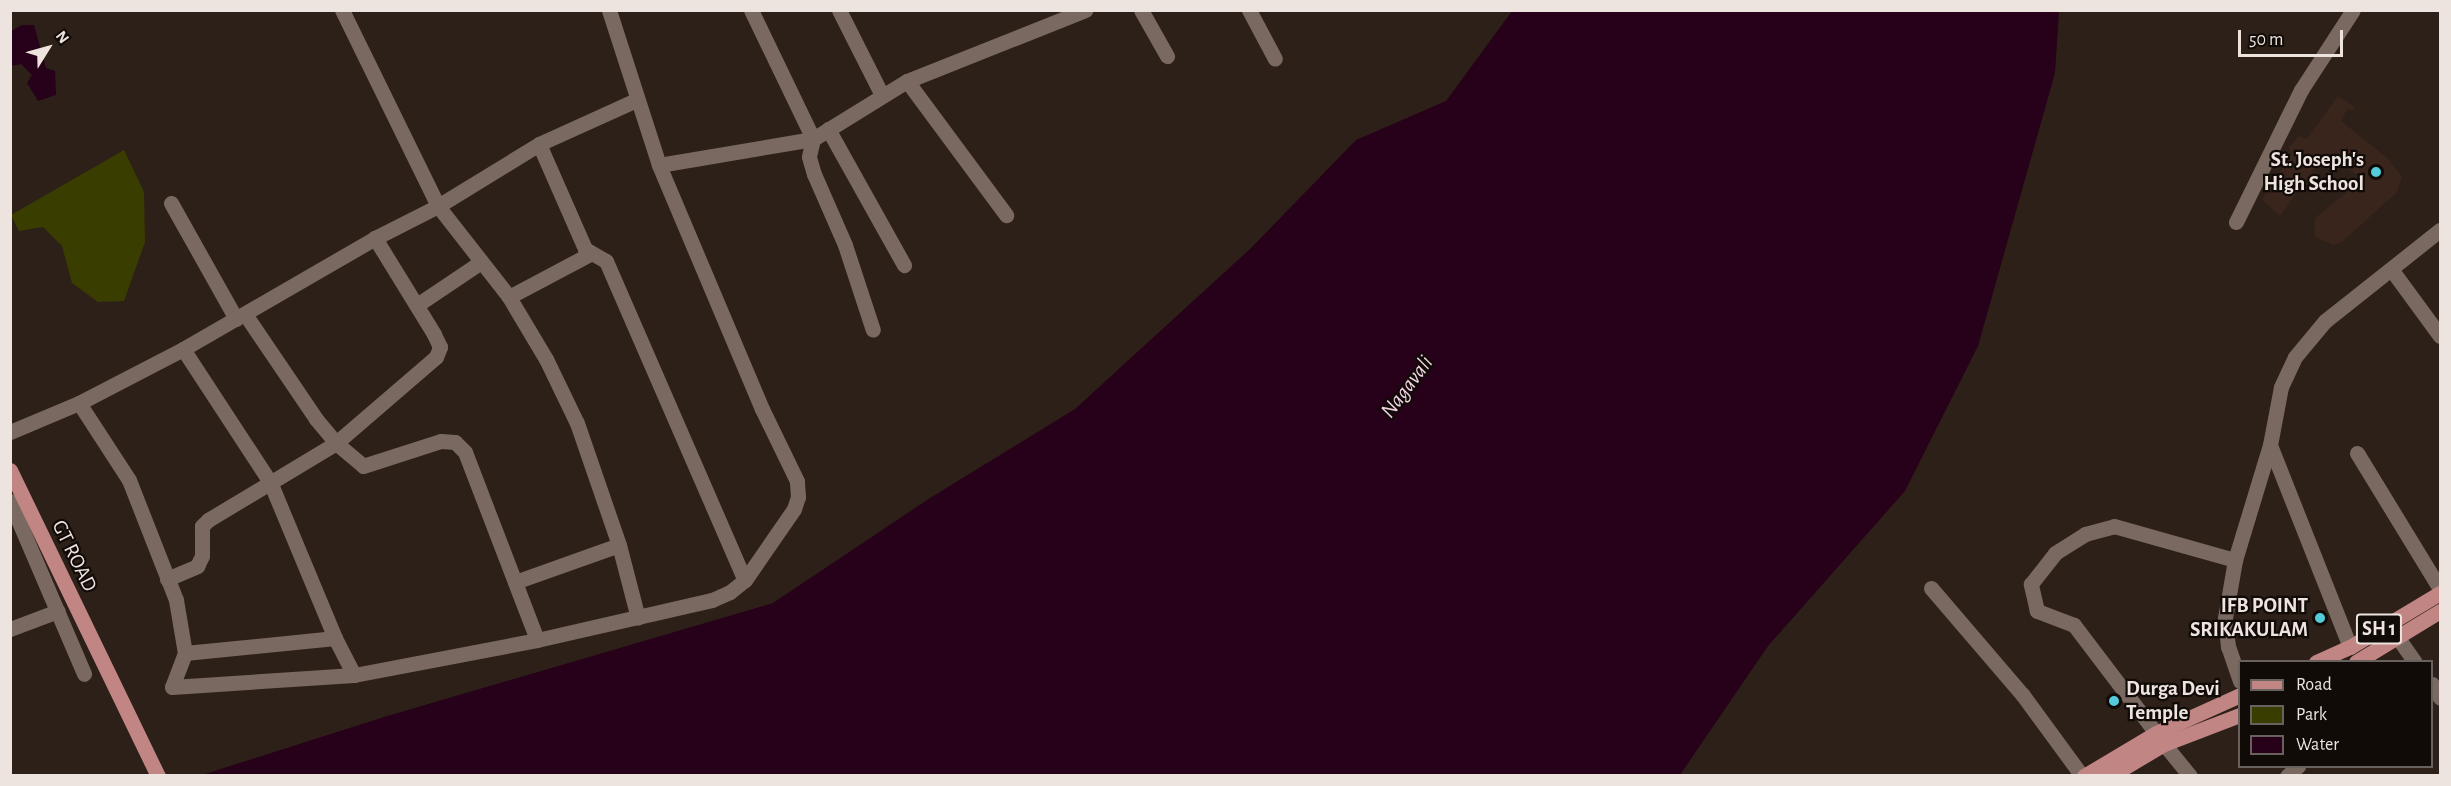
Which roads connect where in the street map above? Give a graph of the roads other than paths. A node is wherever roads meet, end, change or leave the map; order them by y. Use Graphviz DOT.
graph roads {
  1 [pos="342,10"];
  2 [pos="609,10"];
  3 [pos="751,10"];
  4 [pos="839,10"];
  5 [pos="1085,10"];
  6 [pos="1141,10"];
  7 [pos="1249,10"];
  8 [pos="2354,10"];
  9 [pos="1167,56"];
  10 [pos="1275,59"];
  11 [pos="907,81"];
  12 [pos="882,95"];
  13 [pos="636,100"];
  14 [pos="828,129"];
  15 [pos="813,139"];
  16 [pos="539,144"];
  17 [pos="659,165"];
  18 [pos="171,203"];
  19 [pos="438,206"];
  20 [pos="1006,215"];
  21 [pos="2236,222"];
  22 [pos="2440,230"];
  23 [pos="375,238"];
  24 [pos="590,254"];
  25 [pos="481,262"];
  26 [pos="904,265"];
  27 [pos="2391,268"];
  28 [pos="509,297"];
  29 [pos="417,305"];
  30 [pos="240,316"];
  31 [pos="873,330"];
  32 [pos="2440,336"];
  33 [pos="183,349"];
  34 [pos="79,403"];
  35 [pos="10,432"];
  36 [pos="336,443"];
  37 [pos="2270,445"];
  38 [pos="2357,453"];
  39 [pos="11,474"];
  40 [pos="270,482"];
  41 [pos="10,501"];
  42 [pos="619,545"];
  43 [pos="2235,560"];
  44 [pos="167,579"];
  45 [pos="745,580"];
  46 [pos="515,582"];
  47 [pos="1931,588"];
  48 [pos="2440,589"];
  49 [pos="2440,593"];
  50 [pos="58,611"];
  51 [pos="2440,611"];
  52 [pos="638,618"];
  53 [pos="10,629"];
  54 [pos="335,638"];
  55 [pos="2398,638"];
  56 [pos="537,640"];
  57 [pos="2350,647"];
  58 [pos="185,654"];
  59 [pos="2321,660"];
  60 [pos="2360,660"];
  61 [pos="2414,660"];
  62 [pos="84,674"];
  63 [pos="354,675"];
  64 [pos="2238,675"];
  65 [pos="2238,697"];
  66 [pos="2238,716"];
  67 [pos="2160,738"];
  68 [pos="2120,772"];
  69 [pos="158,776"];
  70 [pos="2083,776"];
  71 [pos="2190,776"];
  1 -- 19 [label="street"];
  2 -- 13 [label="street"];
  3 -- 15 [label="street"];
  4 -- 12 [label="street"];
  5 -- 11 [label="street"];
  6 -- 9 [label="street"];
  7 -- 10 [label="street"];
  8 -- 21 [label="street"];
  11 -- 12 [label="street"];
  11 -- 20 [label="street"];
  12 -- 14 [label="street"];
  13 -- 16 [label="street"];
  13 -- 17 [label="street"];
  14 -- 15 [label="street"];
  14 -- 26 [label="street"];
  15 -- 17 [label="street"];
  15 -- 31 [label="street"];
  16 -- 19 [label="street"];
  16 -- 24 [label="street"];
  17 -- 45 [label="street"];
  18 -- 30 [label="street"];
  19 -- 23 [label="street"];
  19 -- 25 [label="street"];
  22 -- 27 [label="street"];
  23 -- 29 [label="street"];
  23 -- 30 [label="street"];
  24 -- 28 [label="street"];
  24 -- 45 [label="street"];
  25 -- 28 [label="street"];
  25 -- 29 [label="street"];
  27 -- 32 [label="street"];
  27 -- 37 [label="street"];
  28 -- 42 [label="street"];
  29 -- 36 [label="street"];
  30 -- 33 [label="street"];
  30 -- 36 [label="street"];
  33 -- 34 [label="street"];
  33 -- 40 [label="street"];
  34 -- 35 [label="street"];
  34 -- 44 [label="street"];
  36 -- 40 [label="street"];
  36 -- 46 [label="street"];
  37 -- 43 [label="street"];
  37 -- 57 [label="street"];
  38 -- 48 [label="street"];
  39 -- 69 [label="main road, GT ROAD"];
  40 -- 44 [label="street"];
  40 -- 54 [label="street"];
  41 -- 50 [label="street"];
  42 -- 46 [label="street"];
  42 -- 52 [label="street"];
  43 -- 64 [label="street"];
  43 -- 67 [label="street"];
  44 -- 58 [label="street"];
  45 -- 52 [label="street"];
  46 -- 56 [label="street"];
  47 -- 70 [label="street"];
  49 -- 57 [label="main road, SH 1"];
  50 -- 53 [label="street"];
  50 -- 62 [label="street"];
  51 -- 55 [label="main road, SH 1"];
  52 -- 56 [label="street"];
  54 -- 58 [label="street"];
  54 -- 63 [label="street"];
  55 -- 60 [label="main road, SH 1"];
  55 -- 61 [label="street"];
  56 -- 63 [label="street"];
  57 -- 59 [label="main road, SH 1"];
  58 -- 63 [label="street"];
  65 -- 67 [label="main road"];
  66 -- 67 [label="main road"];
  67 -- 68 [label="main road"];
  67 -- 70 [label="main road"];
  67 -- 71 [label="street"];
}
